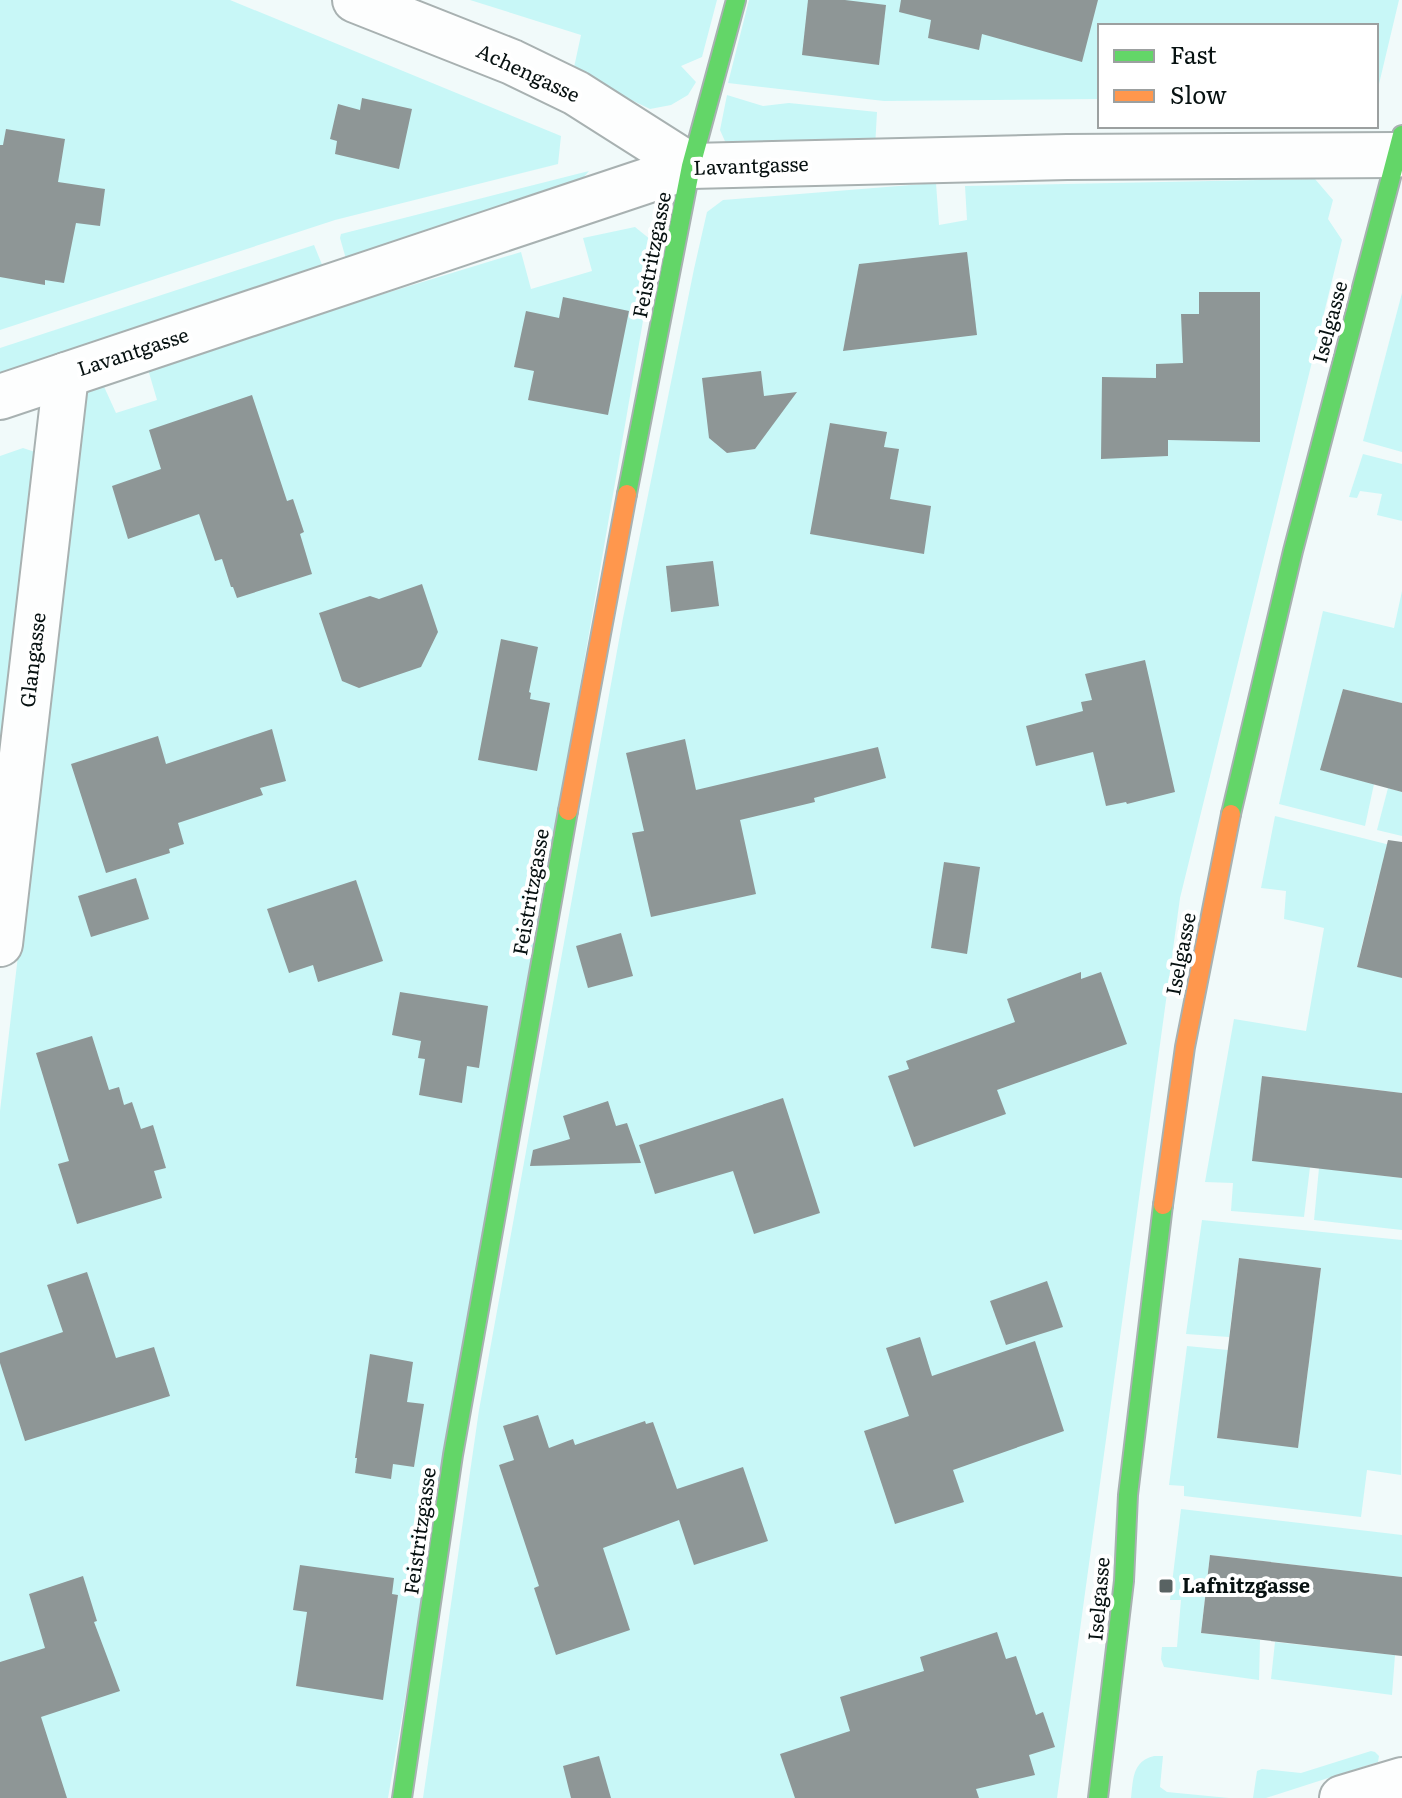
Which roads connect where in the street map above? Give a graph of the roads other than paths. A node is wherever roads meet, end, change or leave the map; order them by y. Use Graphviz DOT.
graph roads {
  1 [pos="355,0"];
  2 [pos="736,0"];
  3 [pos="1399,145"];
  4 [pos="691,166"];
  5 [pos="66,375"];
  6 [pos="0,397"];
  7 [pos="0,944"];
  8 [pos="1402,1780"];
  9 [pos="402,1798"];
  10 [pos="1098,1798"];
  11 [pos="1342,1798"];
  1 -- 4 [label="street, Achengasse"];
  2 -- 4 [label="street, Feistritzgasse"];
  3 -- 4 [label="street, Lavantgasse"];
  3 -- 10 [label="street, Iselgasse"];
  4 -- 5 [label="street, Lavantgasse"];
  4 -- 9 [label="street, Feistritzgasse"];
  5 -- 6 [label="street, Lavantgasse"];
  5 -- 7 [label="street, Glangasse"];
  8 -- 11 [label="street"];
}
